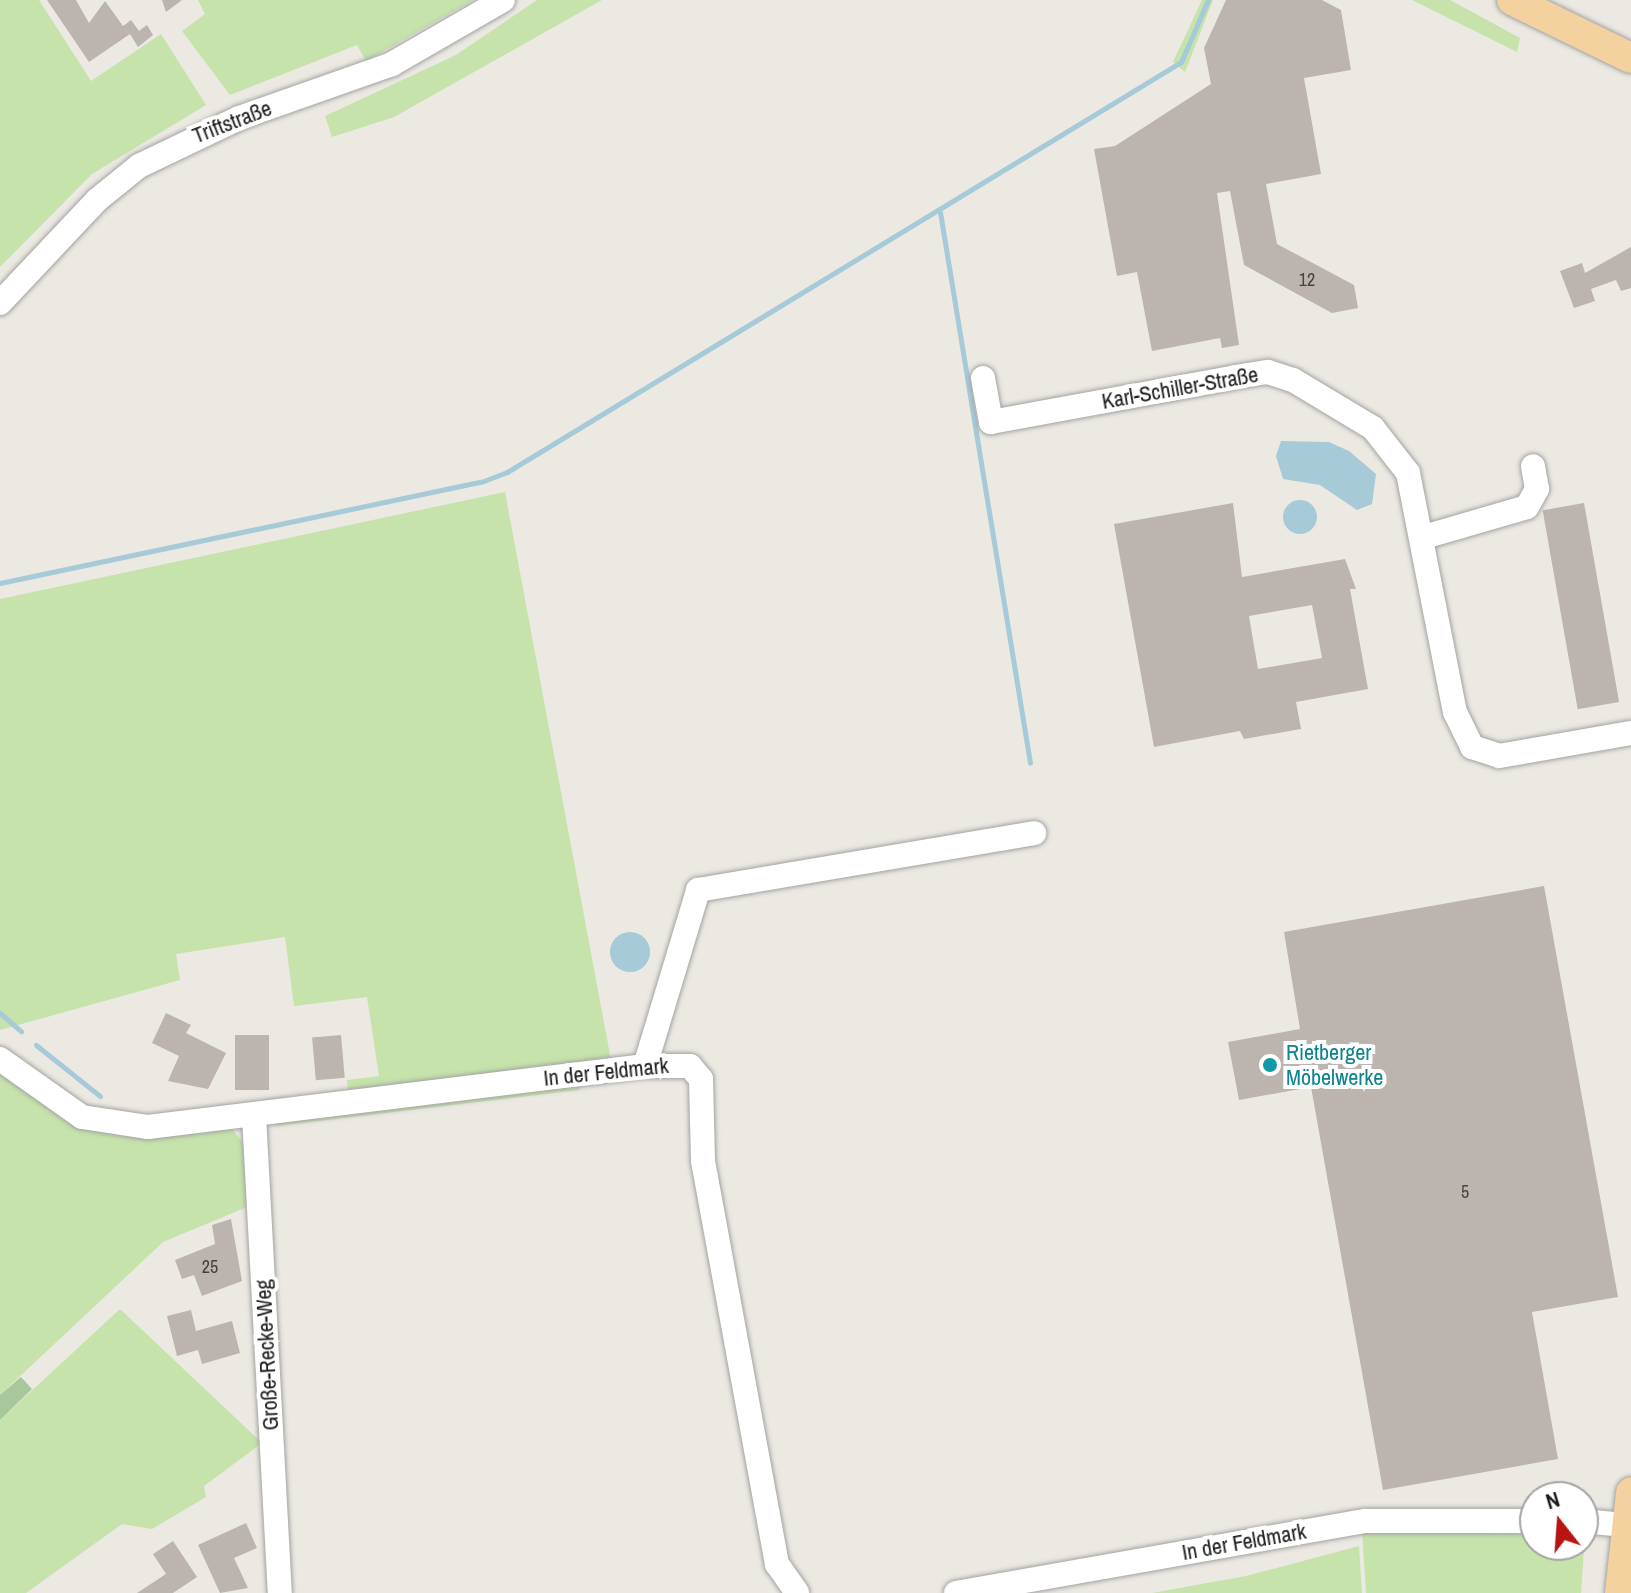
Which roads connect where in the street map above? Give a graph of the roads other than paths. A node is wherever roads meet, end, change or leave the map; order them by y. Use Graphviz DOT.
graph roads {
  1 [pos="503,0"];
  2 [pos="1512,0"];
  3 [pos="1631,58"];
  4 [pos="0,303"];
  5 [pos="983,378"];
  6 [pos="1533,466"];
  7 [pos="1424,537"];
  8 [pos="1631,733"];
  9 [pos="1034,833"];
  10 [pos="0,1059"];
  11 [pos="645,1066"];
  12 [pos="254,1116"];
  13 [pos="1631,1493"];
  14 [pos="1519,1521"];
  15 [pos="1599,1523"];
  16 [pos="1624,1525"];
  17 [pos="280,1593"];
  18 [pos="797,1593"];
  19 [pos="956,1593"];
  20 [pos="1620,1593"];
  1 -- 4 [label="street, Triftstraße"];
  2 -- 3 [label="main road"];
  5 -- 7 [label="street, Karl-Schiller-Straße"];
  6 -- 7 [label="street"];
  7 -- 8 [label="street, Karl-Schiller-Straße"];
  9 -- 11 [label="street"];
  10 -- 12 [label="street, In der Feldmark"];
  11 -- 12 [label="street, In der Feldmark"];
  11 -- 18 [label="street, In der Feldmark"];
  12 -- 17 [label="street, Große-Recke-Weg"];
  13 -- 16 [label="main road"];
  14 -- 19 [label="street, In der Feldmark"];
  15 -- 16 [label="street"];
  16 -- 20 [label="main road"];
}
